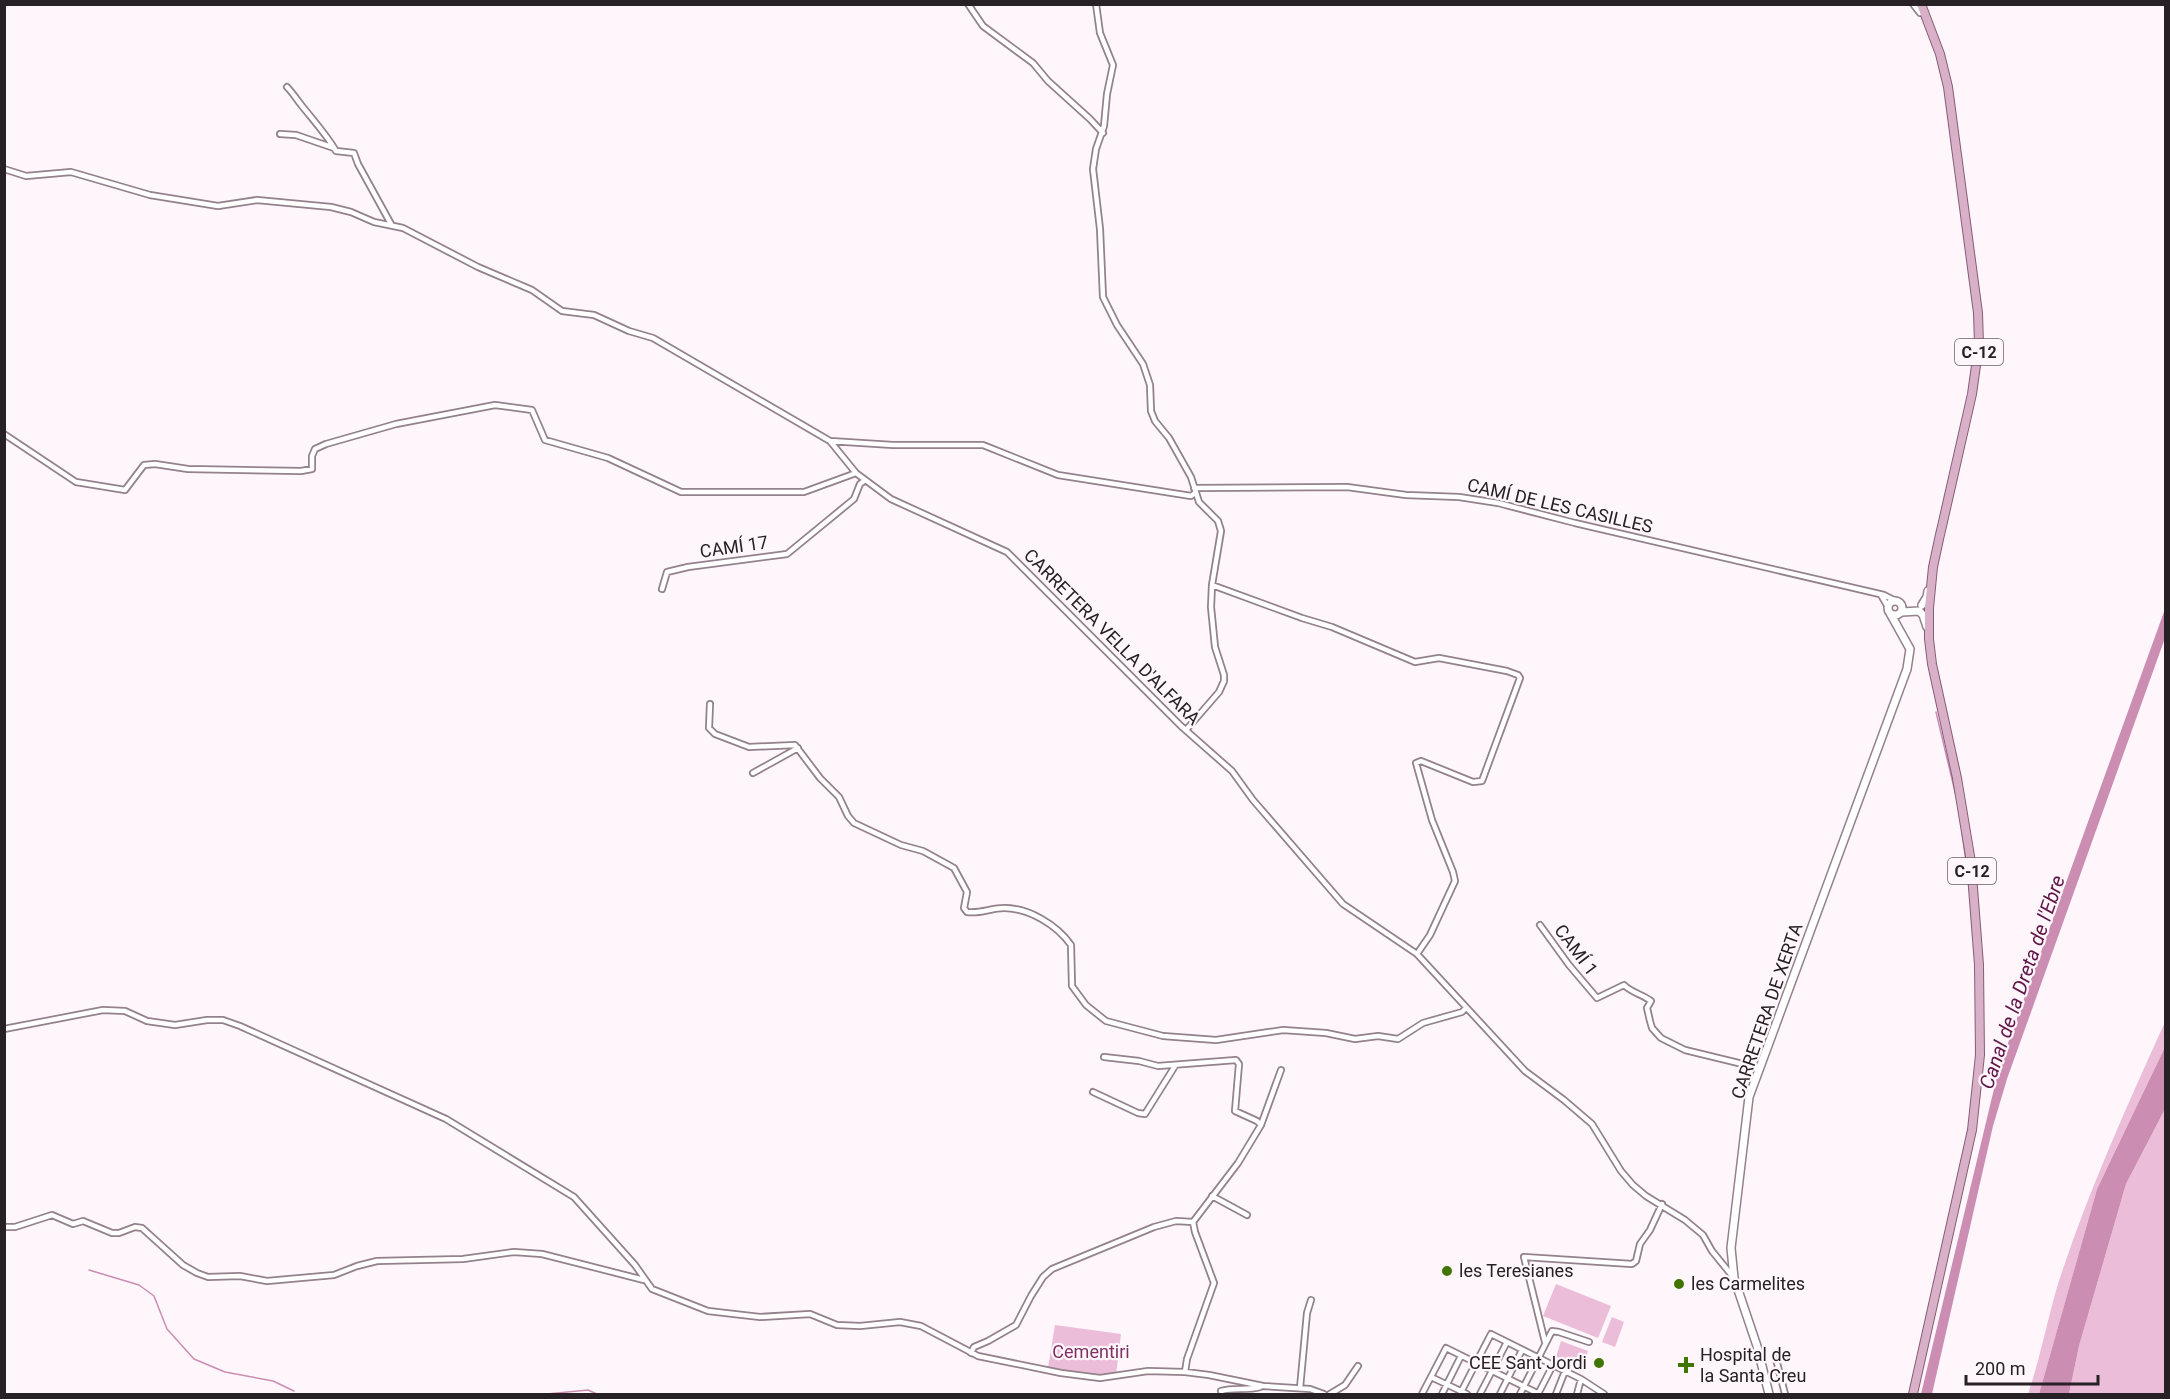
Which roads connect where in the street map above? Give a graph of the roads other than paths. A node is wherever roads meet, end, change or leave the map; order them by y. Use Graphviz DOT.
graph roads {
  1 [pos="968,4"];
  2 [pos="1096,4"];
  3 [pos="1913,4"];
  4 [pos="1921,4"];
  5 [pos="1924,13"];
  6 [pos="287,87"];
  7 [pos="1103,133"];
  8 [pos="280,134"];
  9 [pos="334,148"];
  10 [pos="4,169"];
  11 [pos="391,224"];
  12 [pos="4,434"];
  13 [pos="830,441"];
  14 [pos="856,473"];
  15 [pos="864,481"];
  16 [pos="1194,491"];
  17 [pos="1941,530"];
  18 [pos="1936,574"];
  19 [pos="1212,585"];
  20 [pos="662,589"];
  21 [pos="1879,594"];
  22 [pos="1898,602"];
  23 [pos="1923,608"];
  24 [pos="1889,610"];
  25 [pos="1901,613"];
  26 [pos="1900,629"];
  27 [pos="1935,650"];
  28 [pos="710,704"];
  29 [pos="1944,716"];
  30 [pos="1186,730"];
  31 [pos="798,748"];
  32 [pos="753,773"];
  33 [pos="1540,925"];
  34 [pos="1417,954"];
  35 [pos="1466,1008"];
  36 [pos="4,1029"];
  37 [pos="1104,1057"];
  38 [pos="1175,1066"];
  39 [pos="1759,1068"];
  40 [pos="1281,1070"];
  41 [pos="1093,1092"];
  42 [pos="1261,1125"];
  43 [pos="1212,1196"];
  44 [pos="1662,1204"];
  45 [pos="1247,1215"];
  46 [pos="1193,1222"];
  47 [pos="4,1227"];
  48 [pos="1734,1278"];
  49 [pos="645,1280"];
  50 [pos="1311,1300"];
  51 [pos="1507,1342"];
  52 [pos="1545,1342"];
  53 [pos="1589,1342"];
  54 [pos="1522,1350"];
  55 [pos="971,1353"];
  56 [pos="1461,1356"];
  57 [pos="1538,1358"];
  58 [pos="1776,1359"];
  59 [pos="1476,1363"];
  60 [pos="1553,1365"];
  61 [pos="1358,1366"];
  62 [pos="1566,1371"];
  63 [pos="1185,1372"];
  64 [pos="1493,1372"];
  65 [pos="1431,1377"];
  66 [pos="1508,1379"];
  67 [pos="1581,1379"];
  68 [pos="1447,1384"];
  69 [pos="1263,1386"];
  70 [pos="1524,1387"];
  71 [pos="1300,1388"];
  72 [pos="1221,1391"];
  73 [pos="1463,1394"];
  74 [pos="1483,1394"];
  75 [pos="1539,1394"];
  76 [pos="1324,1395"];
  77 [pos="1330,1395"];
  78 [pos="1422,1395"];
  79 [pos="1442,1395"];
  80 [pos="1500,1395"];
  81 [pos="1520,1395"];
  82 [pos="1556,1395"];
  83 [pos="1577,1395"];
  84 [pos="1604,1395"];
  85 [pos="1769,1395"];
  86 [pos="1785,1395"];
  87 [pos="1913,1395"];
  1 -- 7 [label="street"];
  2 -- 7 [label="street"];
  3 -- 5 [label="street"];
  4 -- 5 [label="main road, C-12"];
  5 -- 17 [label="main road, C-12"];
  6 -- 9 [label="street"];
  7 -- 16 [label="street"];
  8 -- 9 [label="street"];
  9 -- 11 [label="street"];
  10 -- 11 [label="street, CARRETERA VELLA D'ALFARA"];
  11 -- 13 [label="street, CARRETERA VELLA D'ALFARA"];
  12 -- 14 [label="street"];
  13 -- 14 [label="street, CARRETERA VELLA D'ALFARA"];
  13 -- 16 [label="street, CAMÍ DE LES CASILLES"];
  14 -- 15 [label="street, CARRETERA VELLA D'ALFARA"];
  15 -- 20 [label="street, CAMÍ 17"];
  15 -- 30 [label="street, CARRETERA VELLA D'ALFARA"];
  16 -- 19 [label="street"];
  16 -- 21 [label="street, CAMÍ DE LES CASILLES"];
  17 -- 18 [label="main road, C-12"];
  17 -- 23 [label="main road, C-12"];
  18 -- 23 [label="main road"];
  18 -- 27 [label="main road, C-12"];
  19 -- 30 [label="street"];
  19 -- 34 [label="street"];
  21 -- 22 [label="street, CAMÍ DE LES CASILLES"];
  21 -- 24 [label="street"];
  22 -- 23 [label="main road"];
  22 -- 24 [label="main road"];
  22 -- 25 [label="main road"];
  23 -- 25 [label="main road"];
  23 -- 27 [label="main road"];
  23 -- 29 [label="main road, C-12"];
  24 -- 25 [label="main road"];
  24 -- 26 [label="main road"];
  25 -- 26 [label="main road"];
  26 -- 39 [label="main road, CARRETERA DE XERTA"];
  27 -- 29 [label="main road, C-12"];
  28 -- 31 [label="street"];
  29 -- 87 [label="main road, C-12"];
  30 -- 34 [label="street, CARRETERA VELLA D'ALFARA"];
  31 -- 32 [label="street"];
  31 -- 35 [label="street"];
  33 -- 39 [label="street, CAMÍ 1"];
  34 -- 35 [label="street, CARRETERA VELLA D'ALFARA"];
  35 -- 44 [label="street, CARRETERA VELLA D'ALFARA"];
  36 -- 49 [label="street"];
  37 -- 38 [label="street"];
  38 -- 41 [label="street"];
  38 -- 42 [label="street"];
  39 -- 48 [label="main road, CARRETERA DE XERTA"];
  40 -- 42 [label="street"];
  42 -- 43 [label="street"];
  43 -- 45 [label="street"];
  43 -- 46 [label="street"];
  44 -- 48 [label="street, CARRETERA VELLA D'ALFARA"];
  44 -- 52 [label="street"];
  46 -- 55 [label="street"];
  46 -- 63 [label="street"];
  47 -- 49 [label="street"];
  48 -- 85 [label="main road, CARRETERA DE XERTA"];
  49 -- 55 [label="street"];
  50 -- 71 [label="street"];
  51 -- 54 [label="street"];
  51 -- 59 [label="street"];
  51 -- 64 [label="street"];
  52 -- 53 [label="street"];
  52 -- 57 [label="street"];
  54 -- 57 [label="street"];
  54 -- 66 [label="street"];
  55 -- 63 [label="street"];
  56 -- 59 [label="street"];
  56 -- 65 [label="street"];
  56 -- 68 [label="street"];
  57 -- 60 [label="street"];
  57 -- 70 [label="street"];
  58 -- 86 [label="street"];
  59 -- 64 [label="street"];
  59 -- 73 [label="street"];
  60 -- 62 [label="street"];
  60 -- 75 [label="street"];
  61 -- 77 [label="street"];
  62 -- 67 [label="street"];
  62 -- 82 [label="street"];
  63 -- 69 [label="street"];
  64 -- 66 [label="street"];
  64 -- 74 [label="street"];
  65 -- 68 [label="street"];
  65 -- 78 [label="street"];
  66 -- 70 [label="street"];
  66 -- 80 [label="street"];
  67 -- 83 [label="street"];
  67 -- 84 [label="street"];
  68 -- 73 [label="street"];
  68 -- 79 [label="street"];
  69 -- 71 [label="street"];
  69 -- 72 [label="street"];
  70 -- 75 [label="street"];
  70 -- 81 [label="street"];
  71 -- 76 [label="street"];
}
